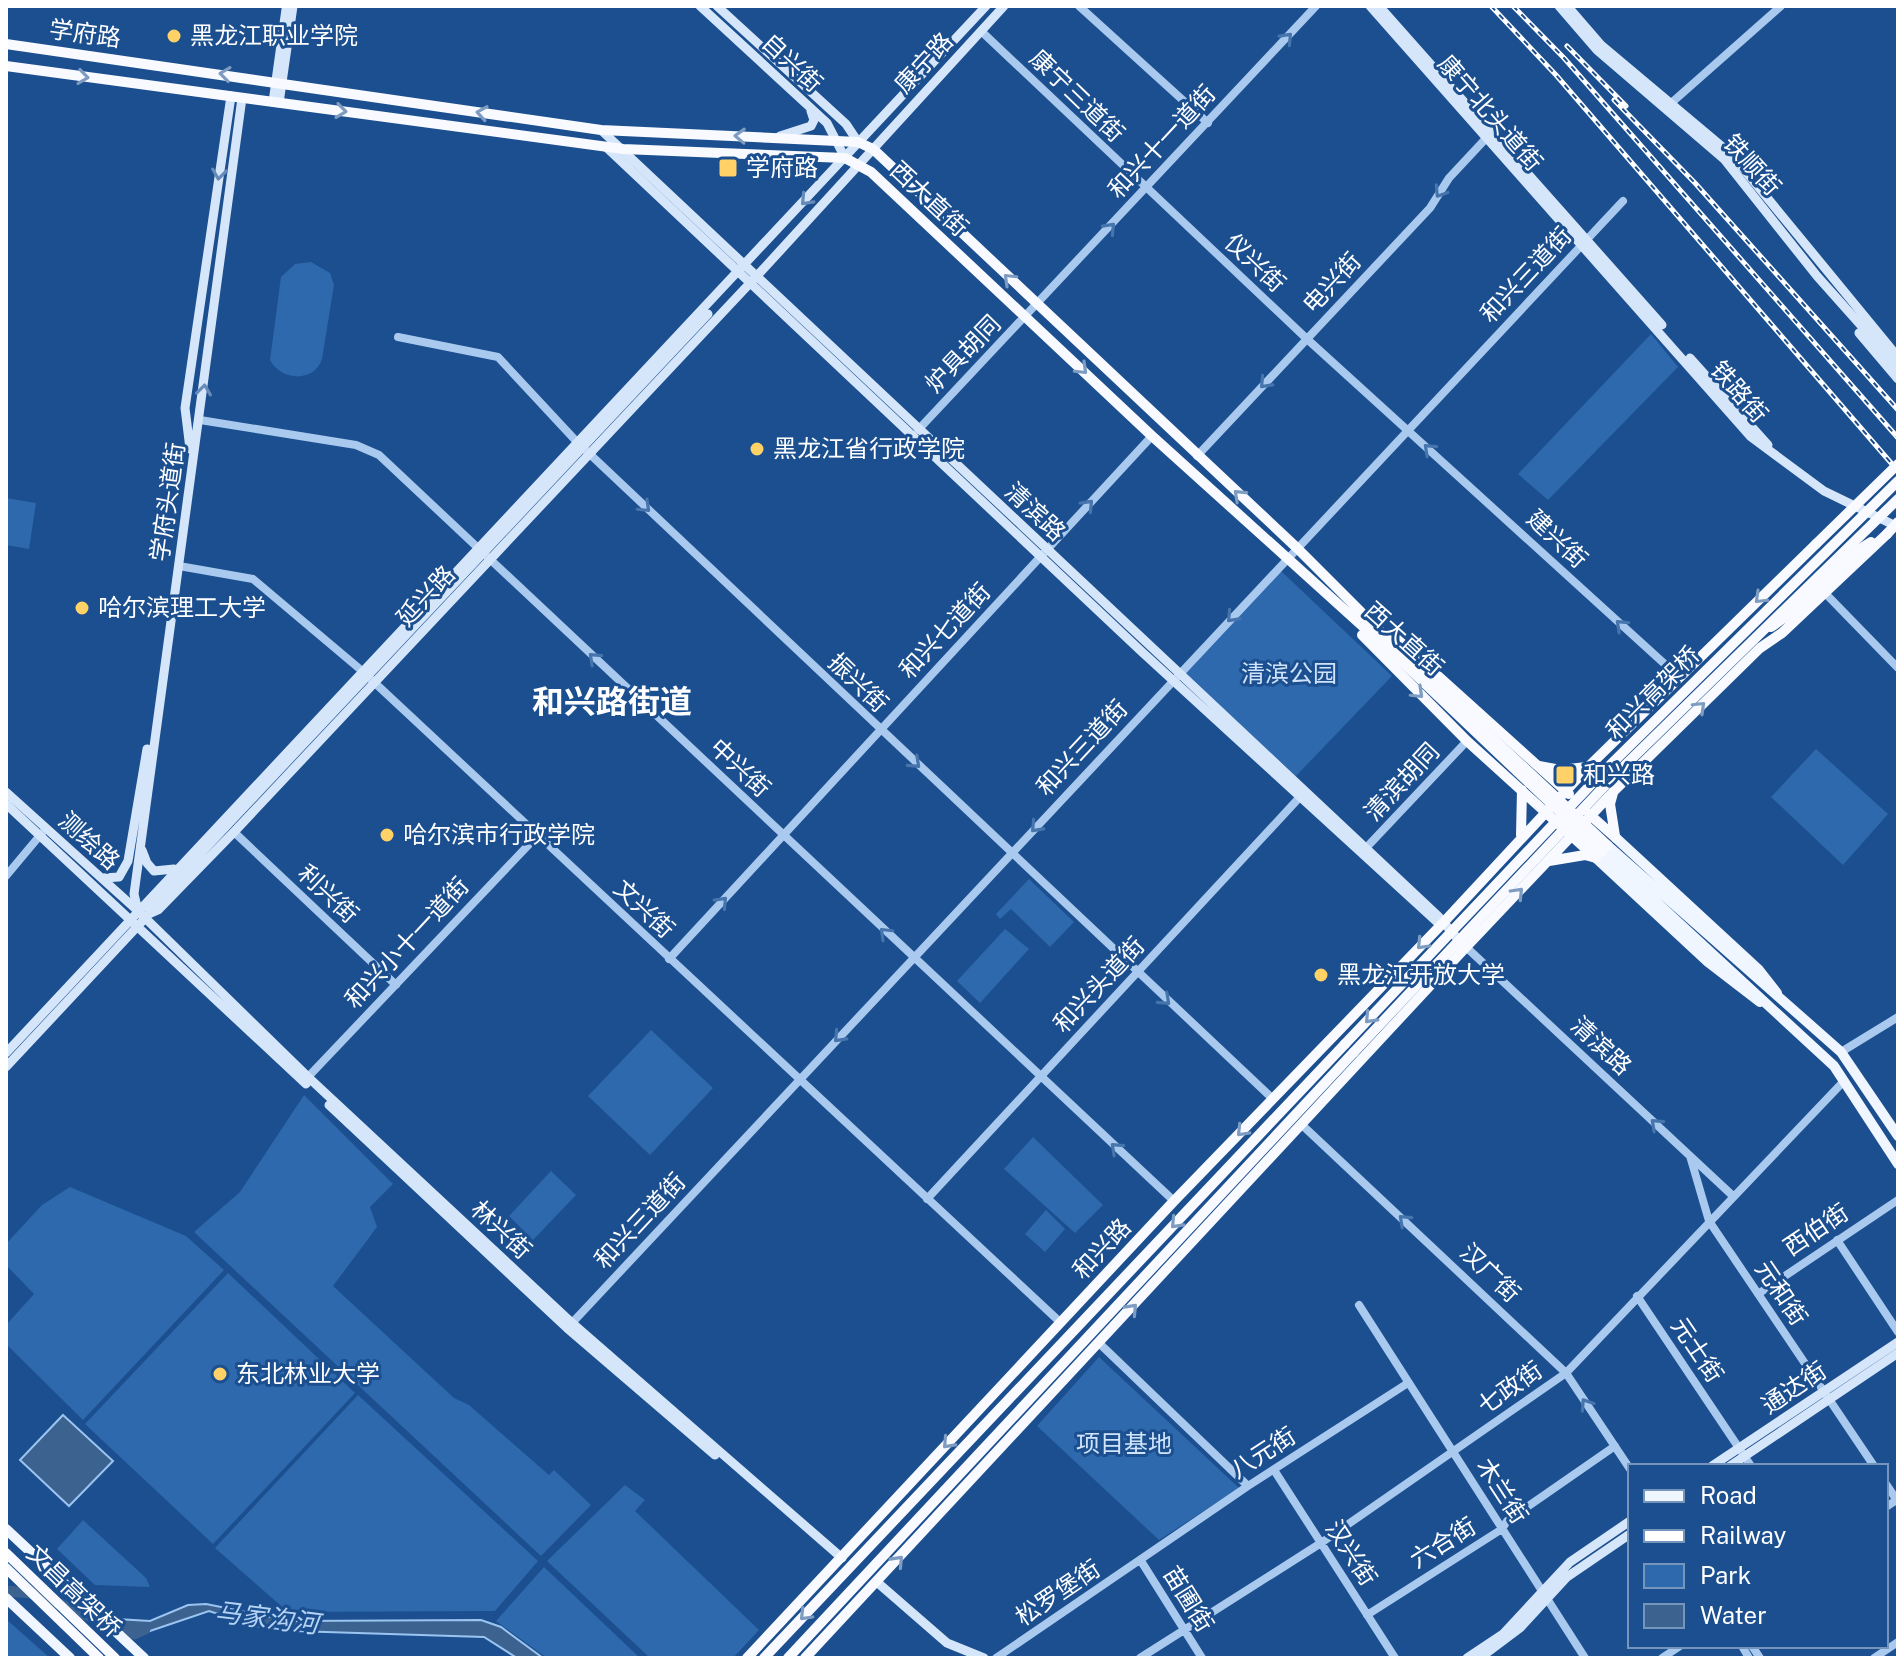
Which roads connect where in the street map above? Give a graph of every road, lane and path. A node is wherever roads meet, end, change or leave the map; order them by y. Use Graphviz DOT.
graph roads {
  1 [pos="286,6"];
  2 [pos="293,6"];
  3 [pos="700,6"];
  4 [pos="717,6"];
  5 [pos="986,6"];
  6 [pos="1004,6"];
  7 [pos="1079,6"];
  8 [pos="1316,6"];
  9 [pos="1370,6"];
  10 [pos="1379,6"];
  11 [pos="1559,6"];
  12 [pos="1567,6"];
  13 [pos="1781,6"];
  14 [pos="981,31"];
  15 [pos="6,44"];
  16 [pos="6,66"];
  17 [pos="279,82"];
  18 [pos="236,97"];
  19 [pos="804,102"];
  20 [pos="276,103"];
  21 [pos="1669,105"];
  22 [pos="1208,123"];
  23 [pos="601,130"];
  24 [pos="1489,136"];
  25 [pos="774,137"];
  26 [pos="835,140"];
  27 [pos="858,142"];
  28 [pos="606,147"];
  29 [pos="620,148"];
  30 [pos="873,149"];
  31 [pos="845,158"];
  32 [pos="859,165"];
  33 [pos="1146,189"];
  34 [pos="1623,201"];
  35 [pos="1584,242"];
  36 [pos="1820,273"];
  37 [pos="747,274"];
  38 [pos="1038,306"];
  39 [pos="1027,316"];
  40 [pos="398,337"];
  41 [pos="1307,339"];
  42 [pos="1898,350"];
  43 [pos="1898,357"];
  44 [pos="1898,367"];
  45 [pos="1898,379"];
  46 [pos="200,420"];
  47 [pos="1408,429"];
  48 [pos="918,430"];
  49 [pos="1152,436"];
  50 [pos="583,447"];
  51 [pos="1197,456"];
  52 [pos="1898,464"];
  53 [pos="1896,482"];
  54 [pos="1898,499"];
  55 [pos="1898,524"];
  56 [pos="1887,534"];
  57 [pos="1816,544"];
  58 [pos="1297,548"];
  59 [pos="1044,553"];
  60 [pos="482,554"];
  61 [pos="1286,560"];
  62 [pos="179,566"];
  63 [pos="1332,582"];
  64 [pos="1824,592"];
  65 [pos="1326,595"];
  66 [pos="1751,640"];
  67 [pos="1402,658"];
  68 [pos="1898,668"];
  69 [pos="367,676"];
  70 [pos="1176,677"];
  71 [pos="1679,677"];
  72 [pos="880,731"];
  73 [pos="1467,741"];
  74 [pos="1537,765"];
  75 [pos="1588,767"];
  76 [pos="1522,790"];
  77 [pos="1566,791"];
  78 [pos="1614,791"];
  79 [pos="6,792"];
  80 [pos="1299,798"];
  81 [pos="6,804"];
  82 [pos="1546,812"];
  83 [pos="1591,816"];
  84 [pos="42,832"];
  85 [pos="234,832"];
  86 [pos="783,835"];
  87 [pos="1572,836"];
  88 [pos="536,837"];
  89 [pos="141,838"];
  90 [pos="1520,840"];
  91 [pos="1365,849"];
  92 [pos="1606,849"];
  93 [pos="1011,853"];
  94 [pos="1548,862"];
  95 [pos="178,868"];
  96 [pos="6,876"];
  97 [pos="99,877"];
  98 [pos="140,918"];
  99 [pos="1442,924"];
  100 [pos="1466,947"];
  101 [pos="669,959"];
  102 [pos="912,959"];
  103 [pos="1136,973"];
  104 [pos="396,985"];
  105 [pos="1790,1017"];
  106 [pos="1898,1017"];
  107 [pos="1346,1022"];
  108 [pos="1349,1048"];
  109 [pos="1841,1052"];
  110 [pos="6,1053"];
  111 [pos="6,1067"];
  112 [pos="308,1077"];
  113 [pos="1040,1077"];
  114 [pos="799,1080"];
  115 [pos="1844,1081"];
  116 [pos="1301,1090"];
  117 [pos="1273,1099"];
  118 [pos="1321,1102"];
  119 [pos="1301,1124"];
  120 [pos="1898,1136"];
  121 [pos="1690,1156"];
  122 [pos="1898,1164"];
  123 [pos="1733,1196"];
  124 [pos="927,1199"];
  125 [pos="1898,1200"];
  126 [pos="1174,1201"];
  127 [pos="1709,1221"];
  128 [pos="1837,1240"];
  129 [pos="1138,1263"];
  130 [pos="1758,1294"];
  131 [pos="1637,1296"];
  132 [pos="1084,1299"];
  133 [pos="1359,1305"];
  134 [pos="1060,1322"];
  135 [pos="572,1323"];
  136 [pos="1898,1332"];
  137 [pos="1898,1342"];
  138 [pos="1100,1344"];
  139 [pos="1898,1353"];
  140 [pos="1069,1355"];
  141 [pos="1566,1373"];
  142 [pos="1007,1379"];
  143 [pos="1408,1383"];
  144 [pos="1827,1396"];
  145 [pos="1029,1421"];
  146 [pos="980,1428"];
  147 [pos="1615,1446"];
  148 [pos="1742,1452"];
  149 [pos="1453,1453"];
  150 [pos="1716,1464"];
  151 [pos="1732,1464"];
  152 [pos="1750,1464"];
  153 [pos="1873,1464"];
  154 [pos="1628,1466"];
  155 [pos="1274,1470"];
  156 [pos="1248,1486"];
  157 [pos="1628,1522"];
  158 [pos="6,1529"];
  159 [pos="1502,1529"];
  160 [pos="1628,1535"];
  161 [pos="1321,1543"];
  162 [pos="870,1547"];
  163 [pos="6,1553"];
  164 [pos="840,1560"];
  165 [pos="1141,1561"];
  166 [pos="6,1568"];
  167 [pos="876,1585"];
  168 [pos="1544,1595"];
  169 [pos="6,1598"];
  170 [pos="1367,1615"];
  171 [pos="1183,1629"];
  172 [pos="1898,1642"];
  173 [pos="142,1656"];
  174 [pos="1876,1657"];
  175 [pos="70,1658"];
  176 [pos="99,1658"];
  177 [pos="115,1658"];
  178 [pos="747,1658"];
  179 [pos="764,1658"];
  180 [pos="788,1658"];
  181 [pos="805,1658"];
  182 [pos="974,1658"];
  183 [pos="984,1658"];
  184 [pos="996,1658"];
  185 [pos="1140,1658"];
  186 [pos="1202,1658"];
  187 [pos="1395,1658"];
  188 [pos="1467,1658"];
  189 [pos="1481,1658"];
  190 [pos="1585,1658"];
  1 -- 17 [label="main road"];
  2 -- 17 [label="main road"];
  3 -- 19 [label="main road, 自兴街"];
  4 -- 27 [label="main road, 自兴街"];
  5 -- 27 [label="main road, 康宁路"];
  6 -- 14 [label="main road, 康宁路"];
  7 -- 22 [label="street"];
  22 -- 8 [label="street, 和兴十一道街, one-way"];
  9 -- 24 [label="main road, 康宁北头道街"];
  10 -- 24 [label="main road, 康宁北头道街"];
  11 -- 36 [label="main road, 铁顺街"];
  12 -- 21 [label="main road, 铁顺街"];
  13 -- 21 [label="street"];
  14 -- 30 [label="main road, 康宁路"];
  14 -- 33 [label="street, 康宁三道街"];
  17 -- 15 [label="highway, 学府路, one-way"];
  16 -- 18 [label="highway, 学府路, one-way"];
  17 -- 20 [label="main road"];
  23 -- 17 [label="highway, 学府路, one-way"];
  18 -- 20 [label="highway, 学府路"];
  46 -- 18 [label="main road, 学府头道街, one-way"];
  18 -- 97 [label="main road, 学府头道街, one-way"];
  19 -- 25 [label="main road"];
  19 -- 26 [label="main road, 自兴街"];
  20 -- 28 [label="highway, 学府路, one-way"];
  21 -- 36 [label="main road, 铁顺街"];
  22 -- 33 [label="street, 和兴十一道街"];
  25 -- 23 [label="highway, 学府路, one-way"];
  23 -- 29 [label="main road, 清滨路"];
  24 -- 35 [label="main road, 康宁北头道街"];
  24 -- 41 [label="street, 电兴街, one-way"];
  25 -- 26 [label="highway, 学府路"];
  26 -- 27 [label="highway, 学府路"];
  26 -- 31 [label="main road, 自兴街"];
  27 -- 30 [label="highway, 学府路"];
  27 -- 31 [label="main road, 延兴路"];
  28 -- 29 [label="highway, 学府路"];
  28 -- 37 [label="main road, 清滨路"];
  29 -- 31 [label="highway, 学府路"];
  29 -- 37 [label="main road, 清滨路"];
  30 -- 32 [label="main road, 延兴路"];
  38 -- 30 [label="highway, 西大直街, one-way"];
  31 -- 32 [label="highway, 学府路"];
  31 -- 37 [label="main road, 延兴路, one-way"];
  32 -- 37 [label="main road, 延兴路"];
  32 -- 39 [label="highway, 西大直街"];
  38 -- 33 [label="street, 和兴十一道街, one-way"];
  33 -- 41 [label="street, 仪兴街"];
  34 -- 35 [label="street, 和兴三道街"];
  35 -- 47 [label="street, 和兴三道街"];
  35 -- 55 [label="main road, 铁路街"];
  36 -- 42 [label="main road"];
  36 -- 43 [label="main road, 铁顺街"];
  36 -- 44 [label="main road, 铁顺街"];
  36 -- 45 [label="main road"];
  37 -- 48 [label="main road, 清滨路"];
  37 -- 50 [label="main road, 延兴路"];
  37 -- 50 [label="main road, 延兴路"];
  37 -- 59 [label="main road, 清滨路"];
  38 -- 39 [label="street, 炉具胡同"];
  38 -- 51 [label="highway, 西大直街"];
  39 -- 48 [label="street, 炉具胡同"];
  39 -- 49 [label="highway, 西大直街, one-way"];
  40 -- 50 [label="street, 振兴街"];
  41 -- 47 [label="street, 仪兴街"];
  41 -- 51 [label="street, 电兴街, one-way"];
  46 -- 60 [label="street, 中兴街"];
  46 -- 62 [label="main road, 学府头道街"];
  47 -- 58 [label="street, 和兴三道街"];
  71 -- 47 [label="street, 建兴街, one-way"];
  48 -- 59 [label="main road, 清滨路"];
  59 -- 49 [label="street, 和兴七道街, one-way"];
  49 -- 61 [label="highway, 西大直街"];
  50 -- 60 [label="main road, 延兴路"];
  50 -- 60 [label="main road, 延兴路"];
  50 -- 72 [label="street, 振兴街, one-way"];
  58 -- 51 [label="highway, 西大直街, one-way"];
  52 -- 57 [label="highway, 和兴路, bridge"];
  53 -- 57 [label="highway, bridge"];
  53 -- 108 [label="highway, 和兴高架桥, one-way, bridge"];
  54 -- 66 [label="highway, 和兴高架桥, bridge"];
  55 -- 56 [label="highway, bridge"];
  56 -- 64 [label="highway"];
  56 -- 66 [label="highway, bridge"];
  57 -- 71 [label="highway, 和兴路, one-way"];
  58 -- 61 [label="street, 和兴三道街"];
  58 -- 63 [label="highway, 西大直街"];
  59 -- 70 [label="main road, 清滨路"];
  59 -- 72 [label="street, 和兴七道街"];
  60 -- 69 [label="main road, 延兴路"];
  60 -- 69 [label="main road, 延兴路"];
  86 -- 60 [label="street, 中兴街, one-way"];
  61 -- 65 [label="highway, 西大直街"];
  61 -- 70 [label="street, 和兴三道街, one-way"];
  62 -- 69 [label="street, 文兴街"];
  62 -- 89 [label="main road, 学府头道街"];
  63 -- 67 [label="highway, 西大直街"];
  63 -- 74 [label="highway"];
  64 -- 68 [label="street"];
  78 -- 64 [label="highway, one-way"];
  65 -- 67 [label="highway, 西大直街"];
  65 -- 73 [label="highway, one-way"];
  66 -- 108 [label="highway, 和兴高架桥, bridge"];
  67 -- 92 [label="highway, 西大直街, bridge"];
  69 -- 85 [label="main road, 延兴路"];
  69 -- 88 [label="street, 文兴街"];
  69 -- 95 [label="main road, 延兴路"];
  69 -- 98 [label="main road"];
  70 -- 80 [label="main road, 清滨路"];
  70 -- 91 [label="main road, 清滨路"];
  70 -- 93 [label="street, 和兴三道街, one-way"];
  71 -- 75 [label="highway, 和兴路"];
  72 -- 86 [label="street, 和兴七道街"];
  72 -- 93 [label="street, 振兴街, one-way"];
  73 -- 76 [label="highway"];
  73 -- 91 [label="street, 清滨胡同"];
  74 -- 75 [label="highway"];
  74 -- 77 [label="highway"];
  75 -- 77 [label="highway, 和兴路"];
  76 -- 82 [label="highway"];
  76 -- 90 [label="highway"];
  77 -- 82 [label="highway, 和兴路"];
  77 -- 83 [label="highway"];
  78 -- 83 [label="highway"];
  78 -- 92 [label="highway"];
  79 -- 84 [label="main road, 测绘路"];
  80 -- 99 [label="main road, 清滨路"];
  80 -- 103 [label="street, 和兴头道街"];
  81 -- 84 [label="main road, 测绘路"];
  82 -- 87 [label="highway"];
  82 -- 90 [label="highway, 和兴路"];
  83 -- 87 [label="highway"];
  83 -- 92 [label="highway"];
  84 -- 96 [label="street"];
  84 -- 97 [label="main road, 测绘路"];
  84 -- 98 [label="main road, 测绘路"];
  85 -- 98 [label="main road, 延兴路"];
  85 -- 104 [label="street, 利兴街"];
  101 -- 86 [label="street, 和兴七道街, one-way"];
  102 -- 86 [label="street, 中兴街, one-way"];
  87 -- 92 [label="highway"];
  87 -- 94 [label="highway"];
  88 -- 101 [label="street, 文兴街"];
  88 -- 104 [label="street, 和兴小十一道街"];
  89 -- 95 [label="main road"];
  89 -- 98 [label="main road, 学府头道街"];
  90 -- 99 [label="highway, 和兴路"];
  91 -- 99 [label="main road, 清滨路"];
  92 -- 94 [label="highway"];
  92 -- 105 [label="main road, 西大直街"];
  92 -- 105 [label="main road"];
  92 -- 105 [label="main road"];
  93 -- 102 [label="street, 和兴三道街"];
  93 -- 103 [label="street, 振兴街"];
  100 -- 94 [label="highway, one-way"];
  95 -- 98 [label="main road, 延兴路"];
  97 -- 98 [label="main road, 测绘路"];
  98 -- 110 [label="main road, 延兴路"];
  98 -- 111 [label="main road, 延兴路"];
  98 -- 112 [label="main road, 林兴街"];
  98 -- 164 [label="main road, 林兴街"];
  99 -- 100 [label="main road, 清滨路"];
  99 -- 107 [label="highway, 和兴路, one-way"];
  100 -- 118 [label="highway"];
  121 -- 100 [label="street, 清滨路, one-way"];
  101 -- 114 [label="street, 文兴街"];
  102 -- 113 [label="street, 中兴街"];
  102 -- 114 [label="street, 和兴三道街, one-way"];
  103 -- 113 [label="street, 和兴头道街"];
  103 -- 117 [label="street, 振兴街, one-way"];
  104 -- 112 [label="street, 和兴小十一道街"];
  105 -- 109 [label="main road, 西大直街"];
  105 -- 115 [label="main road, 西大直街"];
  106 -- 109 [label="street"];
  107 -- 116 [label="highway"];
  107 -- 117 [label="highway, 和兴路"];
  108 -- 116 [label="highway, 和兴路"];
  108 -- 118 [label="highway"];
  108 -- 140 [label="highway, 和兴路"];
  109 -- 120 [label="main road, 西大直街"];
  112 -- 135 [label="main road, 林兴街"];
  113 -- 124 [label="street, 和兴头道街"];
  126 -- 113 [label="street, 中兴街, one-way"];
  114 -- 124 [label="street, 文兴街"];
  114 -- 135 [label="street, 和兴三道街"];
  115 -- 122 [label="main road, 西大直街"];
  115 -- 123 [label="street, 七政街"];
  116 -- 129 [label="highway, 和兴路, one-way"];
  117 -- 126 [label="highway, 和兴路, one-way"];
  118 -- 119 [label="highway"];
  138 -- 119 [label="highway, one-way"];
  141 -- 119 [label="street, 汉广街, one-way"];
  121 -- 123 [label="street, 清滨路"];
  121 -- 127 [label="street, 元和街"];
  123 -- 127 [label="street, 七政街"];
  124 -- 134 [label="street, 文兴街"];
  125 -- 128 [label="street, 西伯街"];
  126 -- 132 [label="highway, 和兴路"];
  127 -- 130 [label="street, 元和街"];
  127 -- 131 [label="street, 七政街"];
  128 -- 130 [label="street, 西伯街"];
  128 -- 136 [label="street"];
  129 -- 132 [label="highway"];
  129 -- 146 [label="highway, 和兴路"];
  130 -- 144 [label="street, 元和街"];
  131 -- 141 [label="street, 七政街"];
  131 -- 148 [label="street, 元士街"];
  132 -- 134 [label="highway, 和兴路"];
  133 -- 143 [label="street, 木兰街"];
  134 -- 142 [label="highway, 和兴路"];
  135 -- 164 [label="main road, 林兴街"];
  137 -- 144 [label="main road, 通达街"];
  138 -- 145 [label="highway"];
  138 -- 156 [label="street"];
  139 -- 144 [label="main road, 通达街"];
  140 -- 145 [label="highway"];
  140 -- 180 [label="highway, 和兴路"];
  147 -- 141 [label="street, 汉广街, one-way"];
  141 -- 149 [label="street, 七政街"];
  142 -- 146 [label="highway"];
  142 -- 164 [label="highway, 和兴路, one-way"];
  143 -- 149 [label="street, 木兰街"];
  143 -- 155 [label="street, 八元街"];
  144 -- 148 [label="main road, 通达街"];
  144 -- 153 [label="street, 元和街"];
  167 -- 145 [label="highway, one-way"];
  146 -- 162 [label="highway, 和兴路"];
  147 -- 154 [label="street, 汉广街"];
  147 -- 159 [label="street, 六合街"];
  148 -- 150 [label="main road, 通达街"];
  148 -- 151 [label="main road, 通达街"];
  148 -- 152 [label="street, 元士街"];
  149 -- 159 [label="street, 木兰街"];
  149 -- 161 [label="street, 七政街"];
  155 -- 156 [label="street, 八元街"];
  155 -- 161 [label="street, 汉兴街"];
  156 -- 165 [label="street, 八元街"];
  157 -- 168 [label="main road"];
  158 -- 173 [label="main road"];
  159 -- 168 [label="street, 木兰街"];
  159 -- 170 [label="street, 六合街"];
  160 -- 168 [label="main road"];
  161 -- 170 [label="street, 汉兴街"];
  161 -- 171 [label="street, 七政街"];
  162 -- 164 [label="highway"];
  162 -- 179 [label="highway, 和兴路, one-way"];
  163 -- 177 [label="highway, 文昌高架桥"];
  164 -- 178 [label="highway, 和兴路"];
  165 -- 171 [label="street, 苗圃街"];
  165 -- 184 [label="street, 松罗堡街"];
  166 -- 176 [label="highway, 文昌高架桥"];
  167 -- 181 [label="highway"];
  167 -- 182 [label="main road"];
  167 -- 183 [label="main road"];
  168 -- 188 [label="main road"];
  168 -- 189 [label="main road"];
  168 -- 190 [label="street, 木兰街"];
  169 -- 175 [label="main road"];
  170 -- 187 [label="street, 汉兴街"];
  171 -- 185 [label="street, 七政街"];
  171 -- 186 [label="street, 苗圃街"];
  172 -- 174 [label="street"];
}
